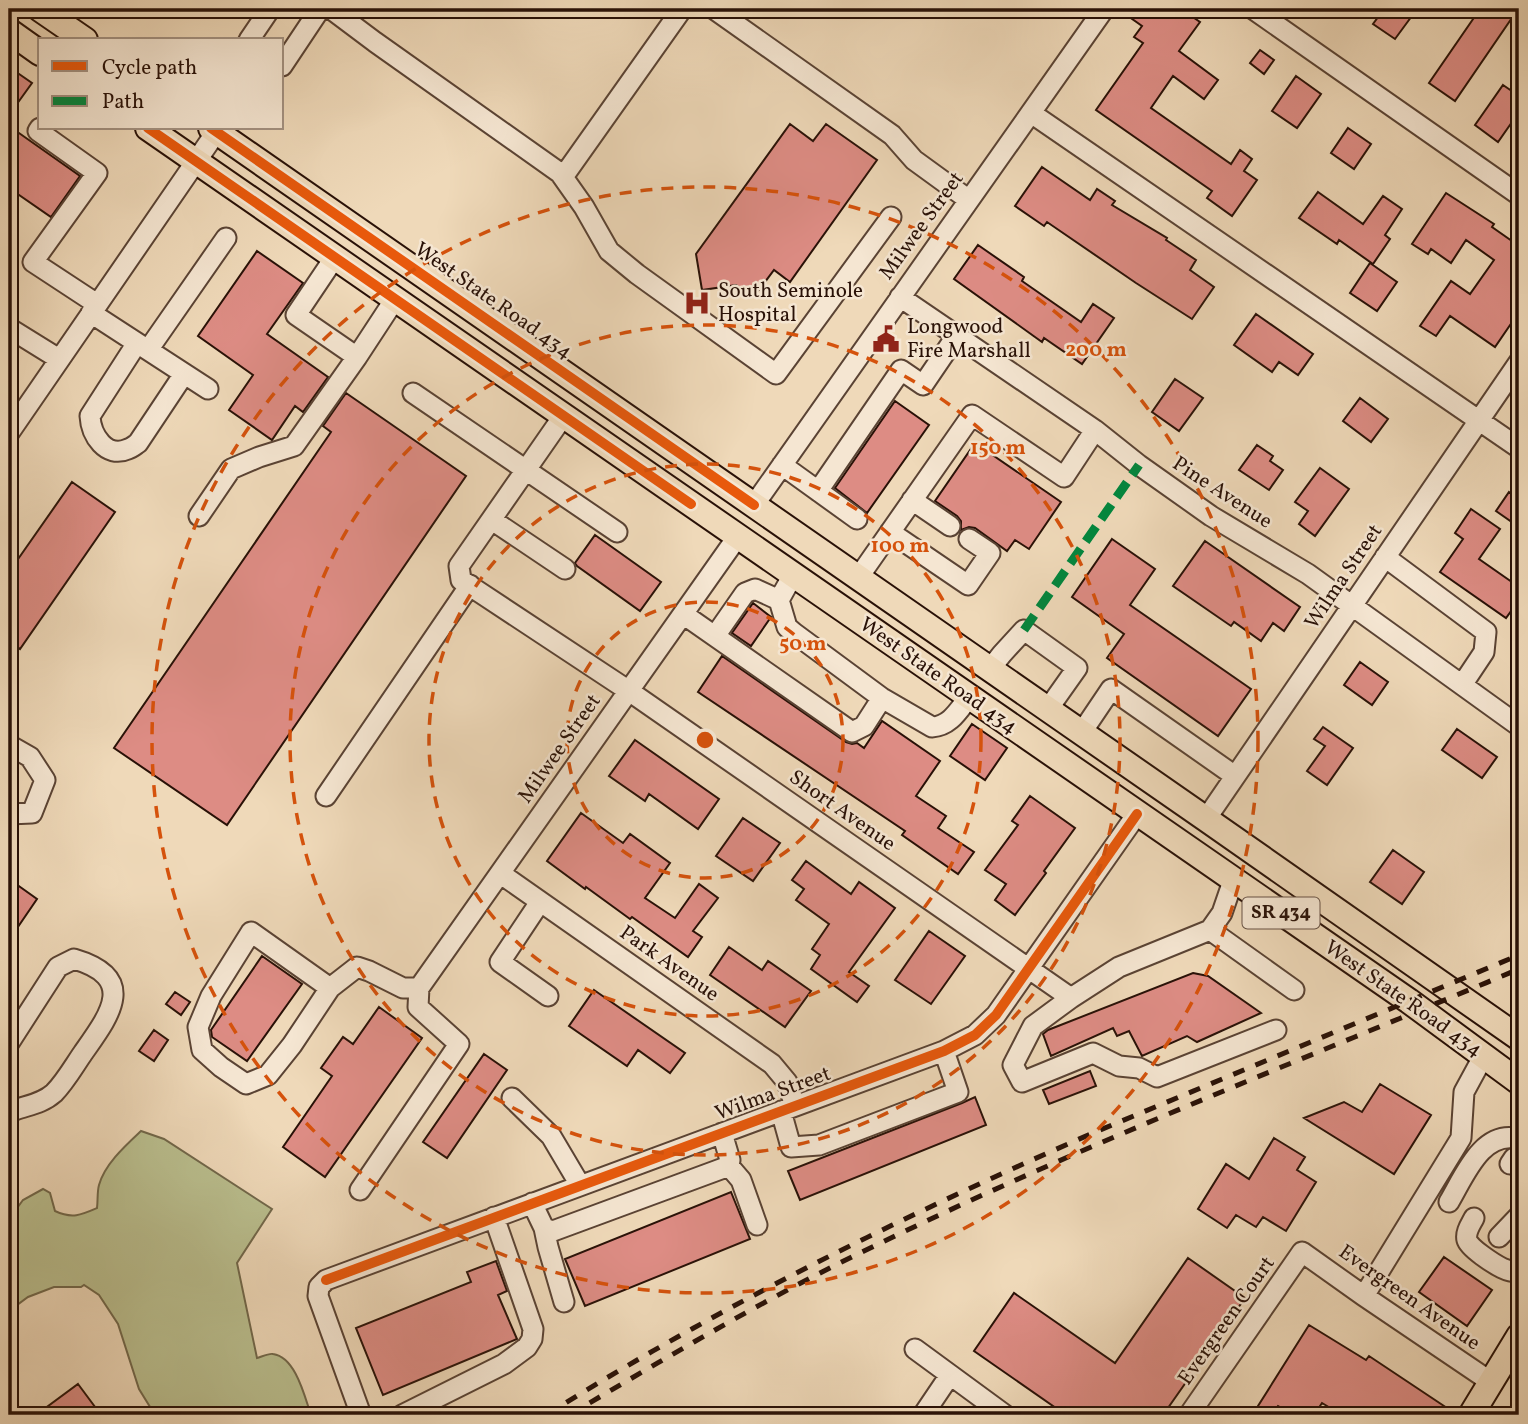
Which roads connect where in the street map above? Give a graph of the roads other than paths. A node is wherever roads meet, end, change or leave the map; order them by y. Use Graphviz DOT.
graph roads {
  1 [pos="40,9"];
  2 [pos="270,9"];
  3 [pos="320,9"];
  4 [pos="682,9"];
  5 [pos="713,9"];
  6 [pos="1104,9"];
  7 [pos="1253,9"];
  8 [pos="341,12"];
  9 [pos="740,16"];
  10 [pos="9,31"];
  11 [pos="82,38"];
  12 [pos="250,38"];
  13 [pos="38,52"];
  14 [pos="284,63"];
  15 [pos="1031,113"];
  16 [pos="39,130"];
  17 [pos="151,130"];
  18 [pos="214,130"];
  19 [pos="216,130"];
  20 [pos="196,161"];
  21 [pos="563,177"];
  22 [pos="1519,195"];
  23 [pos="969,200"];
  24 [pos="891,217"];
  25 [pos="226,238"];
  26 [pos="335,257"];
  27 [pos="900,297"];
  28 [pos="395,299"];
  29 [pos="94,309"];
  30 [pos="9,328"];
  31 [pos="957,335"];
  32 [pos="143,346"];
  33 [pos="357,357"];
  34 [pos="59,359"];
  35 [pos="1519,362"];
  36 [pos="184,373"];
  37 [pos="208,389"];
  38 [pos="413,393"];
  39 [pos="564,415"];
  40 [pos="1479,420"];
  41 [pos="1095,430"];
  42 [pos="9,433"];
  43 [pos="1519,448"];
  44 [pos="782,465"];
  45 [pos="527,469"];
  46 [pos="818,491"];
  47 [pos="912,500"];
  48 [pos="691,504"];
  49 [pos="754,505"];
  50 [pos="199,516"];
  51 [pos="857,519"];
  52 [pos="492,520"];
  53 [pos="950,526"];
  54 [pos="617,531"];
  55 [pos="890,532"];
  56 [pos="738,536"];
  57 [pos="969,539"];
  58 [pos="808,542"];
  59 [pos="1385,557"];
  60 [pos="565,569"];
  61 [pos="793,575"];
  62 [pos="858,578"];
  63 [pos="470,586"];
  64 [pos="779,600"];
  65 [pos="1352,606"];
  66 [pos="683,614"];
  67 [pos="715,636"];
  68 [pos="990,669"];
  69 [pos="1462,685"];
  70 [pos="629,691"];
  71 [pos="969,697"];
  72 [pos="883,698"];
  73 [pos="1048,709"];
  74 [pos="1519,726"];
  75 [pos="1082,732"];
  76 [pos="9,745"];
  77 [pos="1235,776"];
  78 [pos="326,796"];
  79 [pos="9,814"];
  80 [pos="1137,814"];
  81 [pos="1206,818"];
  82 [pos="501,874"];
  83 [pos="1233,881"];
  84 [pos="540,902"];
  85 [pos="1210,930"];
  86 [pos="1028,969"];
  87 [pos="330,988"];
  88 [pos="419,988"];
  89 [pos="1294,990"];
  90 [pos="548,996"];
  91 [pos="1071,998"];
  92 [pos="1276,1030"];
  93 [pos="1519,1038"];
  94 [pos="9,1043"];
  95 [pos="944,1051"];
  96 [pos="1483,1056"];
  97 [pos="1519,1082"];
  98 [pos="512,1098"];
  99 [pos="12,1107"];
  100 [pos="788,1109"];
  101 [pos="722,1133"];
  102 [pos="1519,1139"];
  103 [pos="729,1166"];
  104 [pos="580,1185"];
  105 [pos="360,1190"];
  106 [pos="1449,1202"];
  107 [pos="532,1203"];
  108 [pos="1519,1216"];
  109 [pos="494,1217"];
  110 [pos="1474,1218"];
  111 [pos="757,1225"];
  112 [pos="544,1228"];
  113 [pos="1499,1237"];
  114 [pos="1302,1252"];
  115 [pos="1519,1272"];
  116 [pos="1364,1296"];
  117 [pos="564,1302"];
  118 [pos="1519,1336"];
  119 [pos="915,1349"];
  120 [pos="950,1375"];
  121 [pos="1491,1382"];
  122 [pos="361,1415"];
  123 [pos="402,1415"];
  124 [pos="923,1415"];
  125 [pos="1005,1415"];
  126 [pos="1189,1415"];
  127 [pos="1471,1415"];
  1 -- 11 [label="main road"];
  2 -- 12 [label="street"];
  3 -- 14 [label="street"];
  4 -- 21 [label="street"];
  5 -- 9 [label="street"];
  6 -- 15 [label="street, Milwee Street"];
  7 -- 22 [label="street"];
  8 -- 21 [label="street"];
  9 -- 23 [label="street"];
  10 -- 13 [label="main road"];
  15 -- 23 [label="street, Milwee Street"];
  15 -- 40 [label="street"];
  16 -- 29 [label="street"];
  17 -- 20 [label="main road, West State Road 434 / SR 434"];
  18 -- 20 [label="street"];
  19 -- 49 [label="main road, West State Road 434 / SR 434"];
  20 -- 26 [label="main road, West State Road 434 / SR 434"];
  20 -- 29 [label="street"];
  21 -- 24 [label="street"];
  23 -- 27 [label="street, Milwee Street"];
  25 -- 32 [label="street"];
  26 -- 28 [label="main road, West State Road 434 / SR 434"];
  26 -- 33 [label="street"];
  27 -- 31 [label="street, Pine Avenue"];
  27 -- 44 [label="street, Milwee Street"];
  28 -- 33 [label="street"];
  28 -- 39 [label="main road, West State Road 434 / SR 434"];
  29 -- 32 [label="street"];
  29 -- 34 [label="street"];
  30 -- 34 [label="street"];
  31 -- 41 [label="street, Pine Avenue"];
  31 -- 46 [label="street"];
  32 -- 36 [label="street"];
  32 -- 36 [label="street"];
  33 -- 50 [label="street"];
  34 -- 42 [label="street"];
  35 -- 40 [label="street, Wilma Street"];
  36 -- 37 [label="street"];
  38 -- 45 [label="street"];
  39 -- 45 [label="street"];
  39 -- 48 [label="main road, West State Road 434 / SR 434"];
  40 -- 43 [label="street"];
  40 -- 59 [label="street, Wilma Street"];
  41 -- 47 [label="street"];
  41 -- 65 [label="street, Pine Avenue"];
  44 -- 46 [label="street"];
  44 -- 49 [label="street, Milwee Street"];
  45 -- 52 [label="street"];
  45 -- 54 [label="street"];
  46 -- 51 [label="street"];
  47 -- 53 [label="street"];
  47 -- 55 [label="street"];
  48 -- 49 [label="main road"];
  48 -- 56 [label="main road, West State Road 434 / SR 434"];
  49 -- 58 [label="main road, West State Road 434 / SR 434"];
  52 -- 60 [label="street"];
  52 -- 63 [label="street"];
  55 -- 57 [label="street"];
  55 -- 62 [label="street"];
  56 -- 58 [label="main road"];
  56 -- 61 [label="main road, West State Road 434 / SR 434"];
  56 -- 66 [label="street, Milwee Street"];
  58 -- 62 [label="main road, West State Road 434 / SR 434"];
  59 -- 65 [label="street, Wilma Street"];
  59 -- 69 [label="street"];
  61 -- 64 [label="street"];
  61 -- 71 [label="main road, West State Road 434 / SR 434"];
  62 -- 68 [label="main road, West State Road 434 / SR 434"];
  63 -- 70 [label="street, Short Avenue"];
  63 -- 78 [label="street"];
  64 -- 67 [label="street"];
  64 -- 72 [label="street"];
  65 -- 69 [label="street, Pine Avenue"];
  65 -- 77 [label="street, Wilma Street"];
  66 -- 67 [label="street"];
  66 -- 70 [label="street, Milwee Street"];
  67 -- 72 [label="street"];
  68 -- 73 [label="main road, West State Road 434 / SR 434"];
  68 -- 73 [label="street"];
  69 -- 74 [label="street, Pine Avenue"];
  70 -- 82 [label="street, Milwee Street"];
  70 -- 86 [label="street, Short Avenue"];
  71 -- 72 [label="street"];
  71 -- 80 [label="main road, West State Road 434 / SR 434"];
  73 -- 75 [label="main road, West State Road 434 / SR 434"];
  75 -- 77 [label="street"];
  75 -- 81 [label="main road, West State Road 434 / SR 434"];
  76 -- 79 [label="street"];
  77 -- 81 [label="street, Wilma Street"];
  80 -- 83 [label="main road, West State Road 434 / SR 434"];
  80 -- 86 [label="street, Wilma Street"];
  81 -- 93 [label="main road, West State Road 434 / SR 434"];
  82 -- 84 [label="street, Park Avenue"];
  82 -- 88 [label="street, Milwee Street"];
  83 -- 85 [label="street"];
  83 -- 96 [label="main road, West State Road 434 / SR 434"];
  84 -- 90 [label="street"];
  84 -- 100 [label="street, Park Avenue"];
  85 -- 89 [label="street"];
  85 -- 91 [label="street"];
  86 -- 91 [label="street, Short Avenue"];
  86 -- 95 [label="street, Wilma Street"];
  87 -- 87 [label="street"];
  87 -- 88 [label="street"];
  88 -- 105 [label="street"];
  91 -- 92 [label="street"];
  94 -- 99 [label="street"];
  95 -- 100 [label="street, Wilma Street"];
  95 -- 100 [label="street, Park Avenue"];
  96 -- 97 [label="main road, West State Road 434 / SR 434"];
  96 -- 116 [label="street"];
  98 -- 104 [label="street"];
  100 -- 101 [label="street, Wilma Street"];
  101 -- 103 [label="street"];
  101 -- 104 [label="street, Wilma Street"];
  102 -- 106 [label="street"];
  103 -- 111 [label="street"];
  103 -- 112 [label="street"];
  104 -- 107 [label="street, Wilma Street"];
  107 -- 109 [label="street, Wilma Street"];
  107 -- 112 [label="street"];
  108 -- 113 [label="street"];
  109 -- 122 [label="street, Wilma Street"];
  109 -- 123 [label="street"];
  110 -- 115 [label="street"];
  112 -- 117 [label="street"];
  114 -- 116 [label="street, Evergreen Avenue"];
  114 -- 126 [label="street, Evergreen Court"];
  116 -- 121 [label="street, Evergreen Avenue"];
  118 -- 121 [label="main road"];
  119 -- 120 [label="street"];
  120 -- 124 [label="street"];
  120 -- 125 [label="street"];
  121 -- 127 [label="main road"];
}
